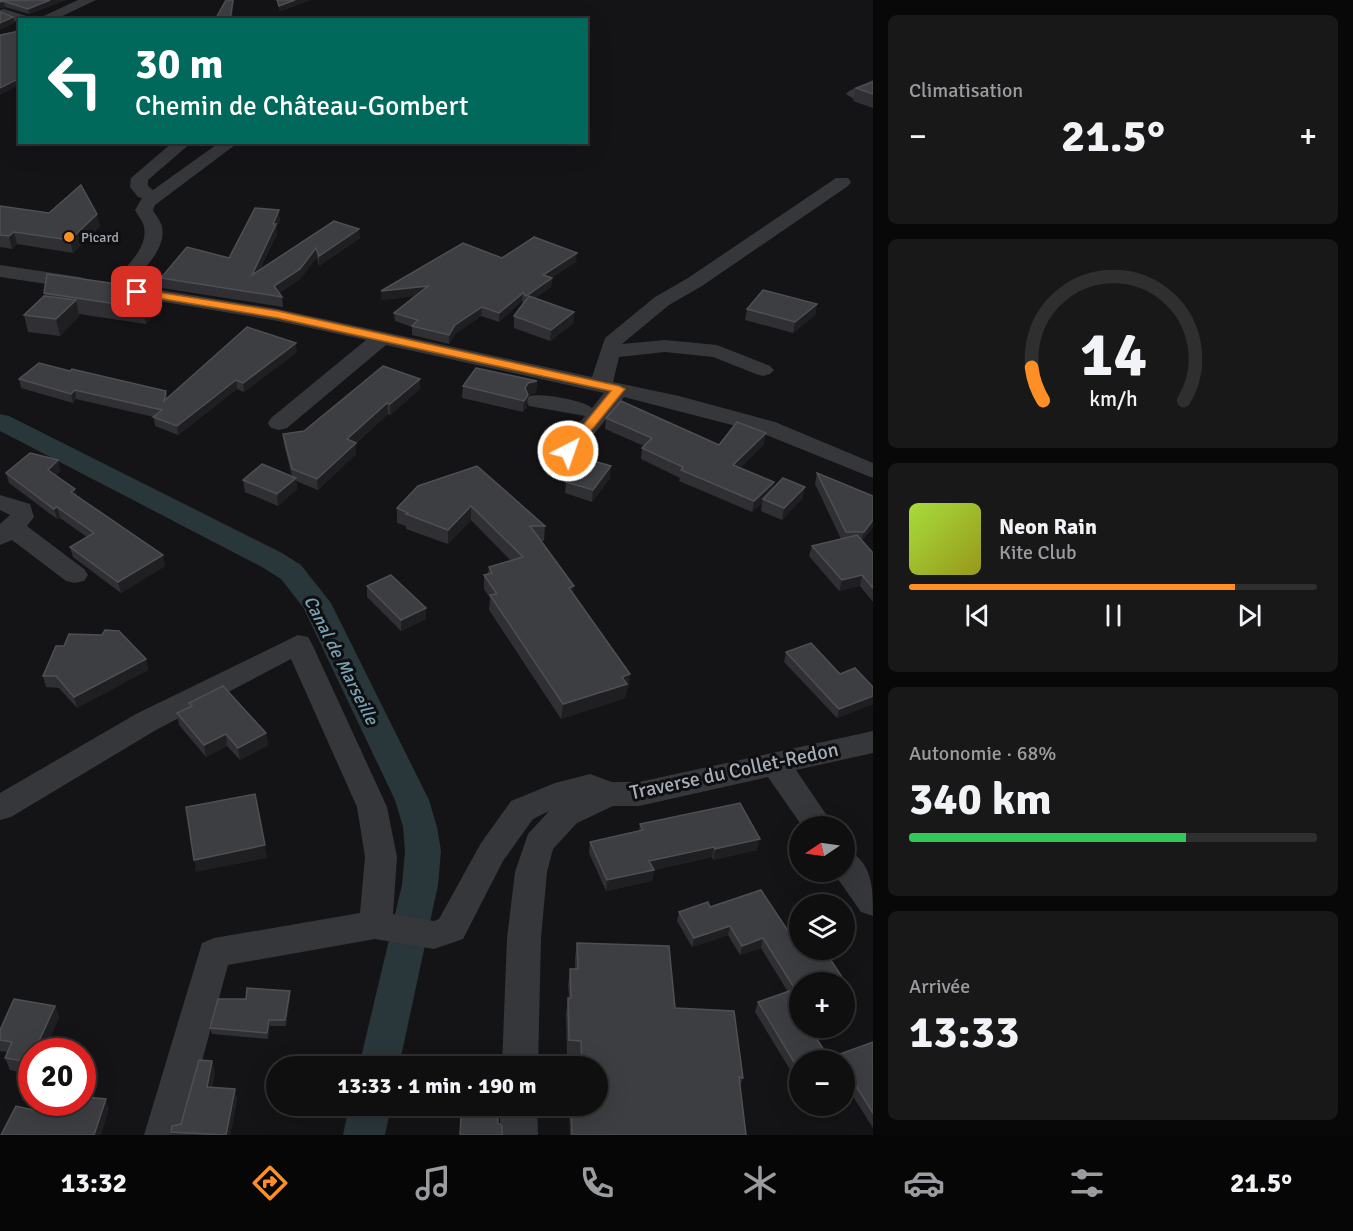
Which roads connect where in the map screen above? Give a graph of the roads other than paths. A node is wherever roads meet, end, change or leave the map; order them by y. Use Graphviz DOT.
graph roads {
  1 [pos="89,0"];
  2 [pos="4,13"];
  3 [pos="19,18"];
  4 [pos="46,18"];
  5 [pos="873,85"];
  6 [pos="854,94"];
  7 [pos="181,144"];
  8 [pos="228,144"];
  9 [pos="842,182"];
  10 [pos="153,196"];
  11 [pos="0,271"];
  12 [pos="117,289"];
  13 [pos="383,336"];
  14 [pos="610,350"];
  15 [pos="763,370"];
  16 [pos="610,388"];
  17 [pos="537,401"];
  18 [pos="279,423"];
  19 [pos="584,434"];
  20 [pos="568,451"];
  21 [pos="873,471"];
  22 [pos="0,502"];
  23 [pos="6,533"];
  24 [pos="75,575"];
  25 [pos="873,742"];
  26 [pos="774,763"];
  27 [pos="610,794"];
  28 [pos="0,808"];
  29 [pos="812,816"];
  30 [pos="855,877"];
  31 [pos="873,902"];
  32 [pos="375,926"];
  33 [pos="520,1056"];
  34 [pos="519,1116"];
  35 [pos="163,1135"];
  36 [pos="519,1135"];
  1 -- 4 [label="street"];
  2 -- 3 [label="street"];
  5 -- 6 [label="street"];
  7 -- 10 [label="street"];
  8 -- 10 [label="street"];
  9 -- 14 [label="street"];
  10 -- 12 [label="street"];
  11 -- 12 [label="street"];
  12 -- 13 [label="street"];
  13 -- 16 [label="street"];
  13 -- 18 [label="street"];
  14 -- 15 [label="street"];
  14 -- 16 [label="street"];
  16 -- 19 [label="street"];
  16 -- 21 [label="street"];
  17 -- 19 [label="street"];
  19 -- 20 [label="street"];
  22 -- 23 [label="street"];
  23 -- 24 [label="street"];
  25 -- 26 [label="street, Traverse du Collet-Redon"];
  26 -- 27 [label="street, Traverse du Collet-Redon"];
  26 -- 29 [label="street"];
  27 -- 32 [label="street, Traverse du Collet-Redon"];
  27 -- 33 [label="street"];
  28 -- 32 [label="street"];
  30 -- 31 [label="street"];
  32 -- 35 [label="street, Traverse du Collet-Redon"];
  34 -- 36 [label="street"];
}
